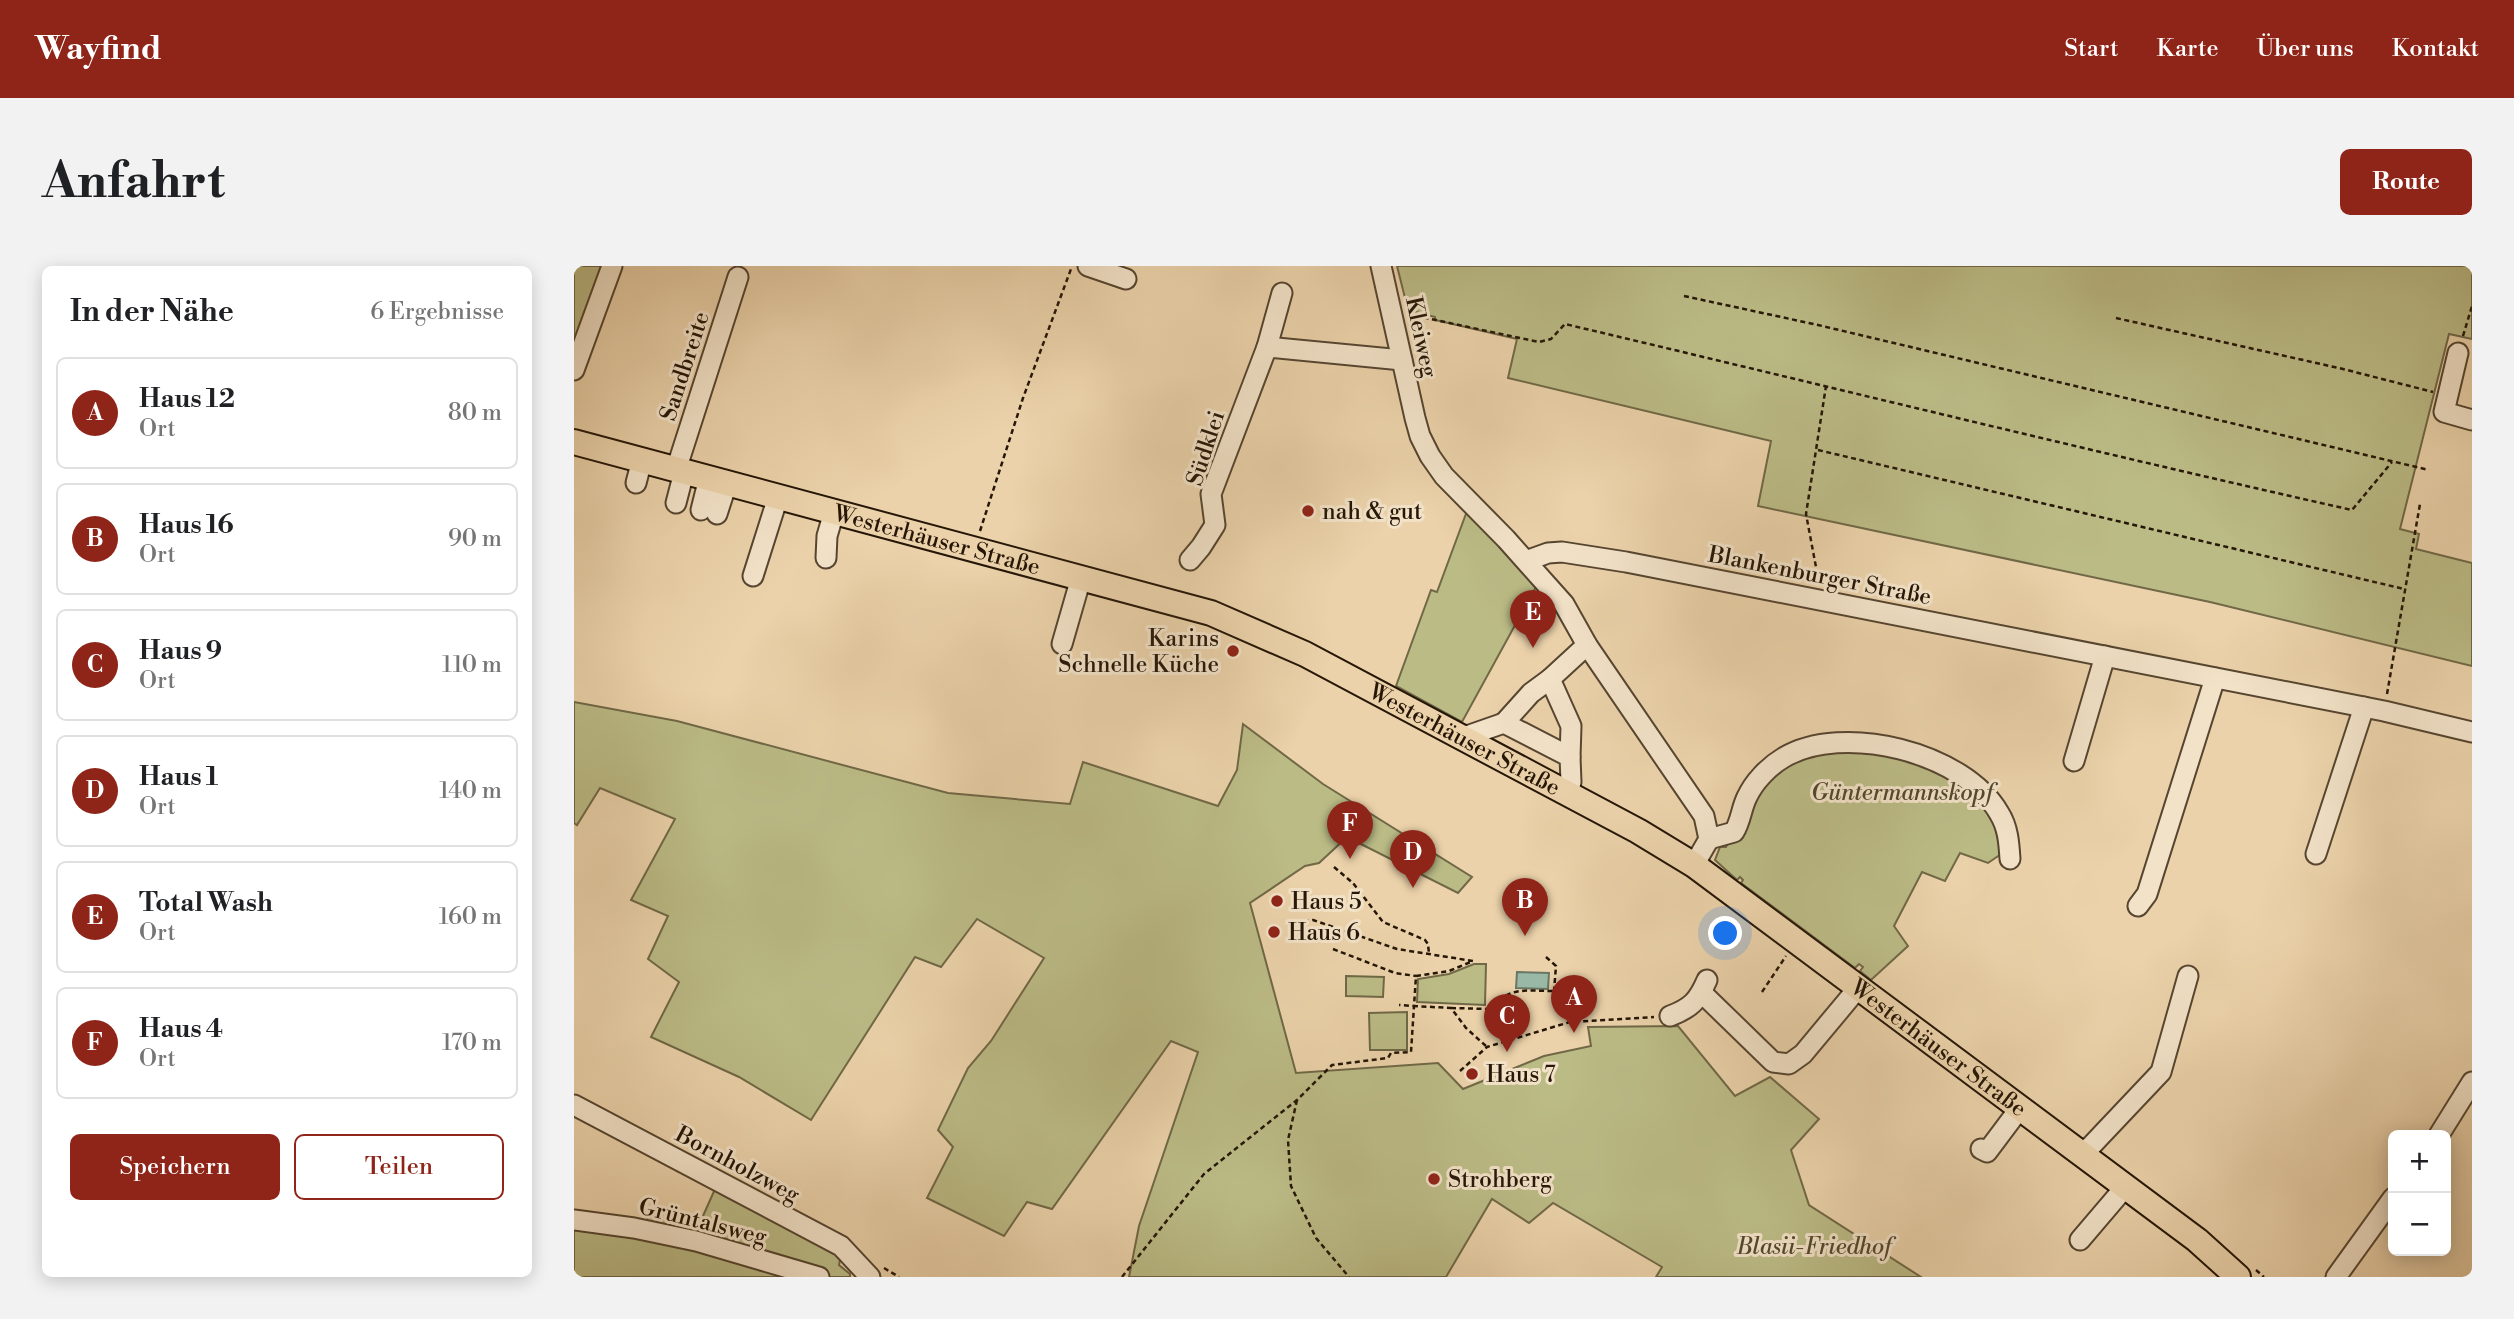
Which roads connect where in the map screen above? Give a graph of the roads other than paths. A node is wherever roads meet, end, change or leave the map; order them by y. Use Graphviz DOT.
graph roads {
  1 [pos="612,266"];
  2 [pos="1088,266"];
  3 [pos="1381,266"];
  4 [pos="738,277"];
  5 [pos="1126,279"];
  6 [pos="1282,293"];
  7 [pos="1267,347"];
  8 [pos="2458,353"];
  9 [pos="1402,360"];
  10 [pos="574,370"];
  11 [pos="2472,419"];
  12 [pos="574,442"];
  13 [pos="680,471"];
  14 [pos="718,481"];
  15 [pos="783,498"];
  16 [pos="676,503"];
  17 [pos="709,512"];
  18 [pos="834,512"];
  19 [pos="774,550"];
  20 [pos="826,558"];
  21 [pos="1190,560"];
  22 [pos="1526,561"];
  23 [pos="753,576"];
  24 [pos="1081,578"];
  25 [pos="1062,644"];
  26 [pos="1587,645"];
  27 [pos="2105,656"];
  28 [pos="2215,678"];
  29 [pos="1550,679"];
  30 [pos="2364,707"];
  31 [pos="1504,723"];
  32 [pos="2472,732"];
  33 [pos="1461,738"];
  34 [pos="1570,757"];
  35 [pos="2074,761"];
  36 [pos="1568,794"];
  37 [pos="1709,839"];
  38 [pos="2316,854"];
  39 [pos="2010,859"];
  40 [pos="1694,865"];
  41 [pos="2138,906"];
  42 [pos="2188,976"];
  43 [pos="1858,988"];
  44 [pos="1670,1016"];
  45 [pos="2472,1083"];
  46 [pos="574,1105"];
  47 [pos="2020,1108"];
  48 [pos="2442,1130"];
  49 [pos="1981,1149"];
  50 [pos="2081,1153"];
  51 [pos="2126,1186"];
  52 [pos="2388,1205"];
  53 [pos="574,1220"];
  54 [pos="2080,1240"];
  55 [pos="2246,1273"];
  56 [pos="820,1277"];
  57 [pos="870,1277"];
  58 [pos="2336,1277"];
  1 -- 10 [label="street"];
  2 -- 5 [label="street"];
  3 -- 9 [label="street, Kleiweg"];
  4 -- 13 [label="street, Sandbreite"];
  6 -- 7 [label="street, Südklei"];
  7 -- 9 [label="street"];
  7 -- 21 [label="street, Südklei"];
  8 -- 11 [label="street"];
  9 -- 22 [label="street, Kleiweg"];
  12 -- 13 [label="main road, Westerhäuser Straße"];
  13 -- 14 [label="main road, Westerhäuser Straße"];
  13 -- 16 [label="street, Sandbreite"];
  14 -- 15 [label="main road, Westerhäuser Straße"];
  14 -- 17 [label="street"];
  15 -- 18 [label="main road, Westerhäuser Straße"];
  15 -- 19 [label="street"];
  15 -- 23 [label="street"];
  18 -- 20 [label="street"];
  18 -- 24 [label="main road, Westerhäuser Straße"];
  22 -- 26 [label="street"];
  22 -- 27 [label="street, Blankenburger Straße"];
  24 -- 25 [label="street"];
  24 -- 33 [label="main road, Westerhäuser Straße"];
  26 -- 29 [label="street"];
  26 -- 37 [label="street"];
  27 -- 28 [label="street, Blankenburger Straße"];
  27 -- 35 [label="street"];
  28 -- 30 [label="street, Blankenburger Straße"];
  28 -- 41 [label="street"];
  29 -- 31 [label="street"];
  29 -- 34 [label="street"];
  30 -- 32 [label="street, Blankenburger Straße"];
  30 -- 38 [label="street"];
  31 -- 33 [label="street"];
  31 -- 34 [label="street"];
  33 -- 36 [label="main road, Westerhäuser Straße"];
  34 -- 36 [label="street"];
  36 -- 40 [label="main road, Westerhäuser Straße"];
  37 -- 39 [label="street"];
  37 -- 40 [label="street"];
  40 -- 43 [label="main road, Westerhäuser Straße"];
  42 -- 50 [label="street"];
  43 -- 44 [label="street"];
  43 -- 47 [label="main road, Westerhäuser Straße"];
  45 -- 48 [label="street"];
  46 -- 57 [label="street, Bornholzweg"];
  47 -- 49 [label="street"];
  47 -- 50 [label="main road, Westerhäuser Straße"];
  50 -- 51 [label="main road, Westerhäuser Straße"];
  51 -- 54 [label="street"];
  51 -- 55 [label="main road, Westerhäuser Straße"];
  52 -- 58 [label="street"];
  53 -- 56 [label="street, Grüntalsweg"];
}
